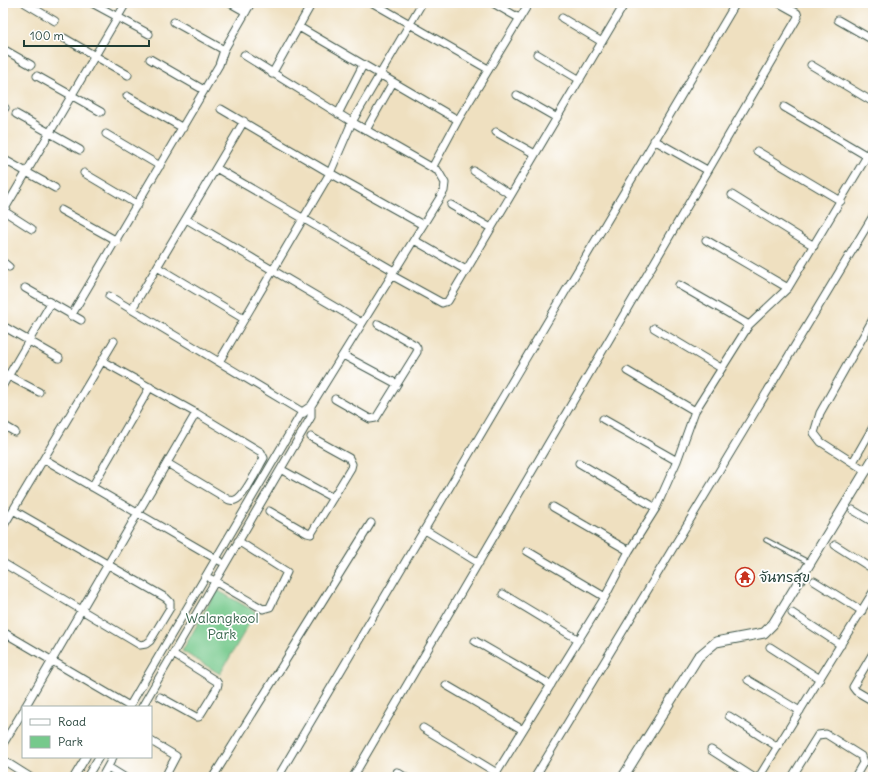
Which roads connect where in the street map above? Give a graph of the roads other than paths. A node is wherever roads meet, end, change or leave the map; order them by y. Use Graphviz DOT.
graph roads {
  1 [pos="25,3"];
  2 [pos="92,3"];
  3 [pos="126,3"];
  4 [pos="230,3"];
  5 [pos="251,3"];
  6 [pos="312,3"];
  7 [pos="373,3"];
  8 [pos="422,3"];
  9 [pos="493,3"];
  10 [pos="529,3"];
  11 [pos="625,3"];
  12 [pos="736,3"];
  13 [pos="779,3"];
  14 [pos="246,12"];
  15 [pos="118,16"];
  16 [pos="519,18"];
  17 [pos="562,18"];
  18 [pos="838,20"];
  19 [pos="55,21"];
  20 [pos="174,22"];
  21 [pos="410,24"];
  22 [pos="299,27"];
  23 [pos="149,34"];
  24 [pos="64,38"];
  25 [pos="873,40"];
  26 [pos="602,42"];
  27 [pos="3,48"];
  28 [pos="224,50"];
  29 [pos="537,54"];
  30 [pos="244,55"];
  31 [pos="95,56"];
  32 [pos="150,59"];
  33 [pos="31,65"];
  34 [pos="363,65"];
  35 [pos="812,65"];
  36 [pos="488,70"];
  37 [pos="272,74"];
  38 [pos="128,75"];
  39 [pos="381,75"];
  40 [pos="37,76"];
  41 [pos="580,80"];
  42 [pos="393,82"];
  43 [pos="204,90"];
  44 [pos="71,94"];
  45 [pos="517,95"];
  46 [pos="127,96"];
  47 [pos="873,102"];
  48 [pos="784,108"];
  49 [pos="221,109"];
  50 [pos="101,112"];
  51 [pos="16,114"];
  52 [pos="338,114"];
  53 [pos="557,118"];
  54 [pos="458,120"];
  55 [pos="244,121"];
  56 [pos="352,122"];
  57 [pos="183,128"];
  58 [pos="366,130"];
  59 [pos="496,132"];
  60 [pos="48,133"];
  61 [pos="106,134"];
  62 [pos="654,140"];
  63 [pos="873,146"];
  64 [pos="80,150"];
  65 [pos="757,151"];
  66 [pos="536,154"];
  67 [pos="867,156"];
  68 [pos="3,159"];
  69 [pos="160,166"];
  70 [pos="216,168"];
  71 [pos="432,168"];
  72 [pos="707,170"];
  73 [pos="26,171"];
  74 [pos="474,171"];
  75 [pos="84,173"];
  76 [pos="330,173"];
  77 [pos="55,188"];
  78 [pos="511,195"];
  79 [pos="732,196"];
  80 [pos="841,201"];
  81 [pos="138,205"];
  82 [pos="451,205"];
  83 [pos="61,210"];
  84 [pos="3,212"];
  85 [pos="873,216"];
  86 [pos="186,219"];
  87 [pos="303,220"];
  88 [pos="423,225"];
  89 [pos="491,228"];
  90 [pos="32,229"];
  91 [pos="414,240"];
  92 [pos="706,240"];
  93 [pos="117,242"];
  94 [pos="814,246"];
  95 [pos="157,267"];
  96 [pos="466,270"];
  97 [pos="272,271"];
  98 [pos="393,273"];
  99 [pos="679,286"];
  100 [pos="25,288"];
  101 [pos="788,288"];
  102 [pos="109,296"];
  103 [pos="51,303"];
  104 [pos="132,310"];
  105 [pos="71,316"];
  106 [pos="244,319"];
  107 [pos="873,319"];
  108 [pos="81,320"];
  109 [pos="362,323"];
  110 [pos="378,324"];
  111 [pos="749,325"];
  112 [pos="3,326"];
  113 [pos="654,328"];
  114 [pos="29,340"];
  115 [pos="114,340"];
  116 [pos="343,355"];
  117 [pos="60,358"];
  118 [pos="102,361"];
  119 [pos="219,362"];
  120 [pos="721,368"];
  121 [pos="627,372"];
  122 [pos="6,374"];
  123 [pos="397,384"];
  124 [pos="3,385"];
  125 [pos="150,387"];
  126 [pos="38,392"];
  127 [pos="335,399"];
  128 [pos="310,406"];
  129 [pos="695,411"];
  130 [pos="302,412"];
  131 [pos="196,413"];
  132 [pos="311,417"];
  133 [pos="603,419"];
  134 [pos="3,425"];
  135 [pos="873,427"];
  136 [pos="15,432"];
  137 [pos="311,437"];
  138 [pos="873,459"];
  139 [pos="44,460"];
  140 [pos="677,462"];
  141 [pos="853,462"];
  142 [pos="167,463"];
  143 [pos="579,463"];
  144 [pos="282,470"];
  145 [pos="866,471"];
  146 [pos="92,487"];
  147 [pos="333,498"];
  148 [pos="553,507"];
  149 [pos="656,508"];
  150 [pos="13,510"];
  151 [pos="853,510"];
  152 [pos="269,511"];
  153 [pos="138,514"];
  154 [pos="873,522"];
  155 [pos="371,523"];
  156 [pos="3,527"];
  157 [pos="425,530"];
  158 [pos="766,540"];
  159 [pos="238,541"];
  160 [pos="835,545"];
  161 [pos="527,551"];
  162 [pos="629,551"];
  163 [pos="216,559"];
  164 [pos="479,563"];
  165 [pos="3,564"];
  166 [pos="225,564"];
  167 [pos="810,564"];
  168 [pos="109,566"];
  169 [pos="873,570"];
  170 [pos="206,576"];
  171 [pos="215,581"];
  172 [pos="814,581"];
  173 [pos="873,592"];
  174 [pos="503,594"];
  175 [pos="606,597"];
  176 [pos="82,611"];
  177 [pos="862,611"];
  178 [pos="792,613"];
  179 [pos="3,633"];
  180 [pos="579,640"];
  181 [pos="475,641"];
  182 [pos="841,644"];
  183 [pos="770,647"];
  184 [pos="873,653"];
  185 [pos="173,654"];
  186 [pos="52,661"];
  187 [pos="820,679"];
  188 [pos="748,680"];
  189 [pos="446,685"];
  190 [pos="551,685"];
  191 [pos="160,697"];
  192 [pos="873,701"];
  193 [pos="27,706"];
  194 [pos="128,706"];
  195 [pos="131,706"];
  196 [pos="143,706"];
  197 [pos="800,711"];
  198 [pos="22,713"];
  199 [pos="729,716"];
  200 [pos="423,728"];
  201 [pos="523,730"];
  202 [pos="152,742"];
  203 [pos="3,744"];
  204 [pos="778,747"];
  205 [pos="711,750"];
  206 [pos="85,758"];
  207 [pos="98,758"];
  208 [pos="112,758"];
  209 [pos="3,760"];
  210 [pos="108,767"];
  211 [pos="398,772"];
  212 [pos="496,775"];
  213 [pos="30,777"];
  214 [pos="74,777"];
  215 [pos="87,777"];
  216 [pos="102,777"];
  217 [pos="124,777"];
  218 [pos="165,777"];
  219 [pos="213,777"];
  220 [pos="278,777"];
  221 [pos="353,777"];
  222 [pos="406,777"];
  223 [pos="535,777"];
  224 [pos="623,777"];
  225 [pos="753,777"];
  226 [pos="759,777"];
  227 [pos="792,777"];
  228 [pos="855,777"];
  1 -- 19 [label="street"];
  2 -- 15 [label="street"];
  3 -- 15 [label="street"];
  4 -- 14 [label="street"];
  5 -- 14 [label="street"];
  6 -- 22 [label="street"];
  7 -- 21 [label="street"];
  8 -- 21 [label="street"];
  9 -- 16 [label="street"];
  10 -- 16 [label="street"];
  11 -- 26 [label="street"];
  12 -- 62 [label="street"];
  13 -- 72 [label="street"];
  14 -- 28 [label="street"];
  15 -- 23 [label="street"];
  15 -- 31 [label="street"];
  16 -- 36 [label="street"];
  17 -- 26 [label="street"];
  18 -- 25 [label="street"];
  20 -- 28 [label="street"];
  21 -- 36 [label="street"];
  21 -- 39 [label="street"];
  22 -- 34 [label="street"];
  22 -- 37 [label="street"];
  24 -- 31 [label="street"];
  26 -- 41 [label="street"];
  27 -- 33 [label="street"];
  28 -- 43 [label="street"];
  29 -- 41 [label="street"];
  30 -- 37 [label="street"];
  31 -- 38 [label="street"];
  31 -- 44 [label="street"];
  32 -- 43 [label="street"];
  34 -- 39 [label="street"];
  34 -- 52 [label="street"];
  35 -- 47 [label="street"];
  36 -- 54 [label="street"];
  37 -- 52 [label="street"];
  39 -- 42 [label="street"];
  39 -- 56 [label="street"];
  40 -- 44 [label="street"];
  41 -- 53 [label="street"];
  42 -- 54 [label="street"];
  42 -- 58 [label="street"];
  43 -- 57 [label="street"];
  44 -- 50 [label="street"];
  44 -- 60 [label="street"];
  45 -- 53 [label="street"];
  46 -- 57 [label="street"];
  48 -- 67 [label="street"];
  49 -- 55 [label="street"];
  51 -- 60 [label="street"];
  52 -- 56 [label="street"];
  53 -- 66 [label="street"];
  54 -- 71 [label="street"];
  55 -- 70 [label="street"];
  55 -- 76 [label="street"];
  56 -- 58 [label="street"];
  56 -- 76 [label="street"];
  57 -- 69 [label="street"];
  58 -- 71 [label="street"];
  59 -- 66 [label="street"];
  60 -- 64 [label="street"];
  60 -- 73 [label="street"];
  61 -- 69 [label="street"];
  62 -- 72 [label="street"];
  62 -- 157 [label="street"];
  63 -- 67 [label="street"];
  65 -- 80 [label="street"];
  66 -- 78 [label="street"];
  67 -- 80 [label="street"];
  68 -- 73 [label="street"];
  69 -- 81 [label="street"];
  70 -- 86 [label="street"];
  70 -- 87 [label="street"];
  71 -- 88 [label="street"];
  72 -- 164 [label="street"];
  73 -- 77 [label="street"];
  73 -- 84 [label="street"];
  74 -- 78 [label="street"];
  75 -- 81 [label="street"];
  76 -- 87 [label="street"];
  76 -- 88 [label="street"];
  78 -- 89 [label="street"];
  79 -- 94 [label="street"];
  80 -- 94 [label="street"];
  81 -- 93 [label="street"];
  82 -- 89 [label="street"];
  83 -- 93 [label="street"];
  84 -- 90 [label="street"];
  85 -- 223 [label="street"];
  86 -- 95 [label="street"];
  86 -- 97 [label="street"];
  87 -- 97 [label="street"];
  87 -- 98 [label="street"];
  88 -- 91 [label="street"];
  89 -- 96 [label="street"];
  91 -- 96 [label="street"];
  91 -- 98 [label="street"];
  92 -- 101 [label="street"];
  93 -- 105 [label="street"];
  94 -- 101 [label="street"];
  95 -- 104 [label="street"];
  95 -- 106 [label="street"];
  96 -- 98 [label="street"];
  97 -- 106 [label="street"];
  97 -- 109 [label="street"];
  98 -- 109 [label="street"];
  99 -- 111 [label="street"];
  100 -- 103 [label="street"];
  101 -- 111 [label="street"];
  102 -- 104 [label="street"];
  103 -- 105 [label="street"];
  103 -- 114 [label="street"];
  104 -- 119 [label="street"];
  105 -- 108 [label="street"];
  106 -- 119 [label="street"];
  107 -- 141 [label="street"];
  109 -- 116 [label="street"];
  110 -- 123 [label="street"];
  111 -- 120 [label="street"];
  112 -- 114 [label="street"];
  113 -- 120 [label="street"];
  114 -- 117 [label="street"];
  114 -- 122 [label="street"];
  115 -- 118 [label="street"];
  116 -- 123 [label="street"];
  116 -- 128 [label="street"];
  118 -- 125 [label="street"];
  118 -- 139 [label="street"];
  119 -- 130 [label="street"];
  120 -- 129 [label="street"];
  121 -- 129 [label="street"];
  122 -- 124 [label="street"];
  122 -- 126 [label="street"];
  123 -- 127 [label="street"];
  125 -- 131 [label="street"];
  125 -- 146 [label="street"];
  128 -- 130 [label="street"];
  128 -- 132 [label="street"];
  129 -- 140 [label="street"];
  130 -- 132 [label="street"];
  130 -- 163 [label="street"];
  131 -- 142 [label="street"];
  131 -- 142 [label="street"];
  132 -- 144 [label="street"];
  133 -- 140 [label="street"];
  134 -- 136 [label="street"];
  135 -- 141 [label="street"];
  137 -- 147 [label="street"];
  138 -- 145 [label="street"];
  139 -- 146 [label="street"];
  139 -- 150 [label="street"];
  140 -- 149 [label="street"];
  141 -- 145 [label="street"];
  142 -- 153 [label="street"];
  143 -- 149 [label="street"];
  144 -- 147 [label="street"];
  144 -- 159 [label="street"];
  145 -- 167 [label="street"];
  146 -- 153 [label="street"];
  147 -- 152 [label="street"];
  148 -- 162 [label="street"];
  149 -- 162 [label="street"];
  150 -- 156 [label="street"];
  150 -- 168 [label="street"];
  151 -- 154 [label="street"];
  153 -- 163 [label="street"];
  153 -- 168 [label="street"];
  155 -- 219 [label="street"];
  157 -- 164 [label="street"];
  157 -- 220 [label="street"];
  158 -- 167 [label="lane"];
  159 -- 166 [label="street"];
  159 -- 171 [label="street"];
  160 -- 169 [label="street"];
  161 -- 175 [label="street"];
  162 -- 175 [label="street"];
  163 -- 166 [label="street"];
  163 -- 170 [label="street"];
  164 -- 221 [label="street"];
  165 -- 176 [label="street"];
  166 -- 171 [label="street"];
  167 -- 224 [label="street"];
  168 -- 176 [label="street"];
  168 -- 176 [label="street"];
  170 -- 171 [label="street"];
  170 -- 195 [label="street"];
  171 -- 185 [label="street"];
  172 -- 177 [label="street"];
  173 -- 177 [label="street"];
  174 -- 180 [label="street"];
  175 -- 180 [label="street"];
  176 -- 186 [label="street"];
  177 -- 182 [label="street"];
  178 -- 182 [label="street"];
  179 -- 186 [label="street"];
  180 -- 190 [label="street"];
  181 -- 190 [label="street"];
  182 -- 187 [label="street"];
  183 -- 187 [label="street"];
  184 -- 192 [label="street"];
  185 -- 191 [label="street"];
  185 -- 196 [label="street"];
  186 -- 193 [label="street"];
  186 -- 194 [label="street"];
  187 -- 197 [label="street"];
  188 -- 197 [label="street"];
  189 -- 201 [label="street"];
  190 -- 201 [label="street"];
  197 -- 204 [label="street"];
  198 -- 203 [label="street"];
  199 -- 204 [label="street"];
  200 -- 212 [label="street"];
  201 -- 212 [label="street"];
  202 -- 218 [label="street"];
  204 -- 226 [label="street"];
  205 -- 225 [label="street"];
  206 -- 214 [label="street"];
  207 -- 215 [label="street"];
  208 -- 210 [label="street"];
  209 -- 213 [label="street"];
  210 -- 216 [label="street"];
  210 -- 217 [label="street"];
  211 -- 222 [label="street"];
  227 -- 228 [label="street"];
}
